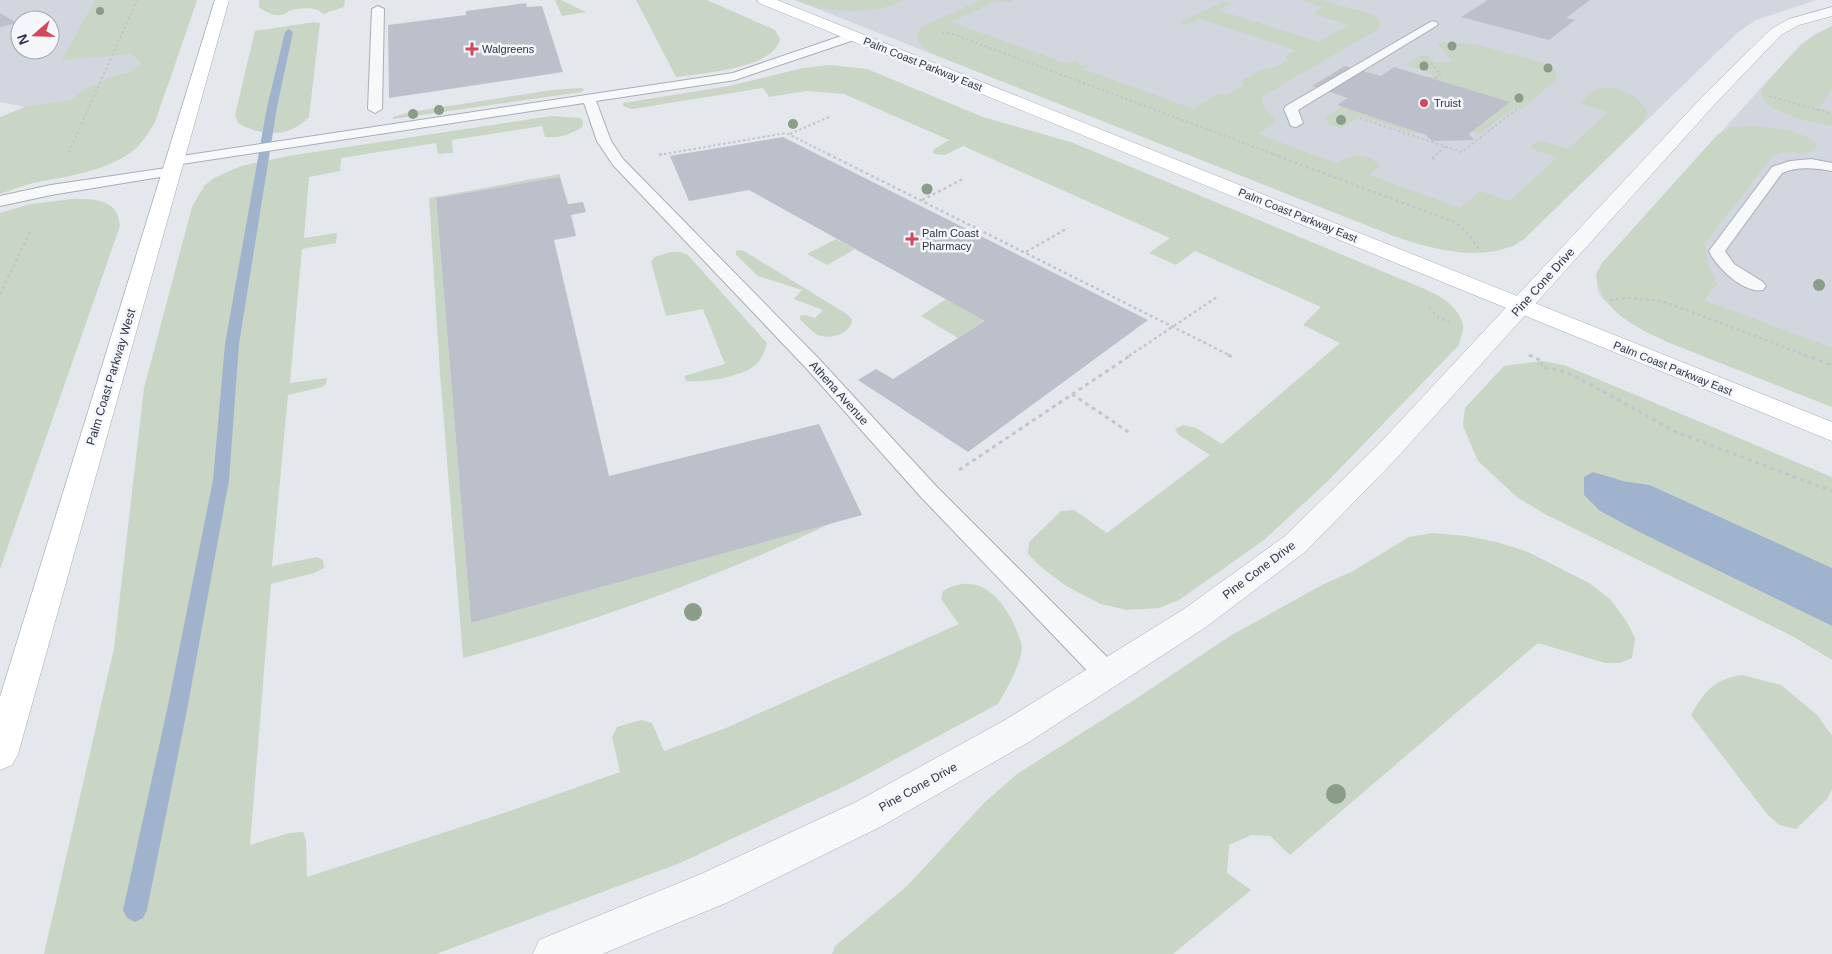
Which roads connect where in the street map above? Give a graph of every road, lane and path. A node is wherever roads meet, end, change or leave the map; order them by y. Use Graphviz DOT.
graph roads {
  1 [pos="137,0"];
  2 [pos="222,0"];
  3 [pos="764,0"];
  4 [pos="378,9"];
  5 [pos="1832,11"];
  6 [pos="1432,24"];
  7 [pos="934,34"];
  8 [pos="853,36"];
  9 [pos="1769,96"];
  10 [pos="589,100"];
  11 [pos="1518,108"];
  12 [pos="375,109"];
  13 [pos="1832,114"];
  14 [pos="829,117"];
  15 [pos="1360,118"];
  16 [pos="1296,124"];
  17 [pos="789,134"];
  18 [pos="1446,147"];
  19 [pos="68,154"];
  20 [pos="1432,159"];
  21 [pos="618,162"];
  22 [pos="174,166"];
  23 [pos="1832,168"];
  24 [pos="964,179"];
  25 [pos="922,200"];
  26 [pos="0,201"];
  27 [pos="32,228"];
  28 [pos="1068,228"];
  29 [pos="1025,252"];
  30 [pos="1481,252"];
  31 [pos="1757,286"];
  32 [pos="0,294"];
  33 [pos="1217,297"];
  34 [pos="1612,301"];
  35 [pos="1521,306"];
  36 [pos="1173,326"];
  37 [pos="1233,357"];
  38 [pos="1542,361"];
  39 [pos="1564,365"];
  40 [pos="1832,365"];
  41 [pos="1562,370"];
  42 [pos="1072,394"];
  43 [pos="1832,432"];
  44 [pos="1130,433"];
  45 [pos="928,491"];
  46 [pos="1832,491"];
  47 [pos="1108,675"];
  48 [pos="0,754"];
  49 [pos="553,954"];
  1 -- 19 [label="path"];
  2 -- 22 [label="main road, Palm Coast Parkway West"];
  3 -- 8 [label="main road, Palm Coast Parkway East"];
  4 -- 12 [label="lane"];
  5 -- 35 [label="street, Pine Cone Drive"];
  6 -- 16 [label="lane"];
  7 -- 30 [label="path"];
  8 -- 10 [label="lane"];
  8 -- 35 [label="main road, Palm Coast Parkway East"];
  9 -- 13 [label="path"];
  10 -- 21 [label="lane, Athena Avenue"];
  10 -- 22 [label="lane"];
  11 -- 18 [label="path"];
  14 -- 17 [label="path"];
  15 -- 18 [label="path"];
  17 -- 21 [label="path"];
  17 -- 25 [label="path"];
  18 -- 20 [label="path"];
  21 -- 45 [label="lane, Athena Avenue"];
  22 -- 26 [label="lane"];
  22 -- 48 [label="main road, Palm Coast Parkway West"];
  23 -- 31 [label="lane"];
  24 -- 25 [label="path"];
  25 -- 29 [label="path"];
  27 -- 32 [label="path"];
  28 -- 29 [label="path"];
  29 -- 36 [label="path"];
  33 -- 36 [label="path"];
  34 -- 40 [label="path"];
  35 -- 43 [label="main road, Palm Coast Parkway East"];
  35 -- 47 [label="street, Pine Cone Drive"];
  36 -- 37 [label="path"];
  36 -- 42 [label="path"];
  38 -- 41 [label="path"];
  39 -- 41 [label="path"];
  41 -- 46 [label="path"];
  42 -- 44 [label="path"];
  42 -- 45 [label="path"];
  45 -- 47 [label="lane, Athena Avenue"];
  47 -- 49 [label="street, Pine Cone Drive"];
}
